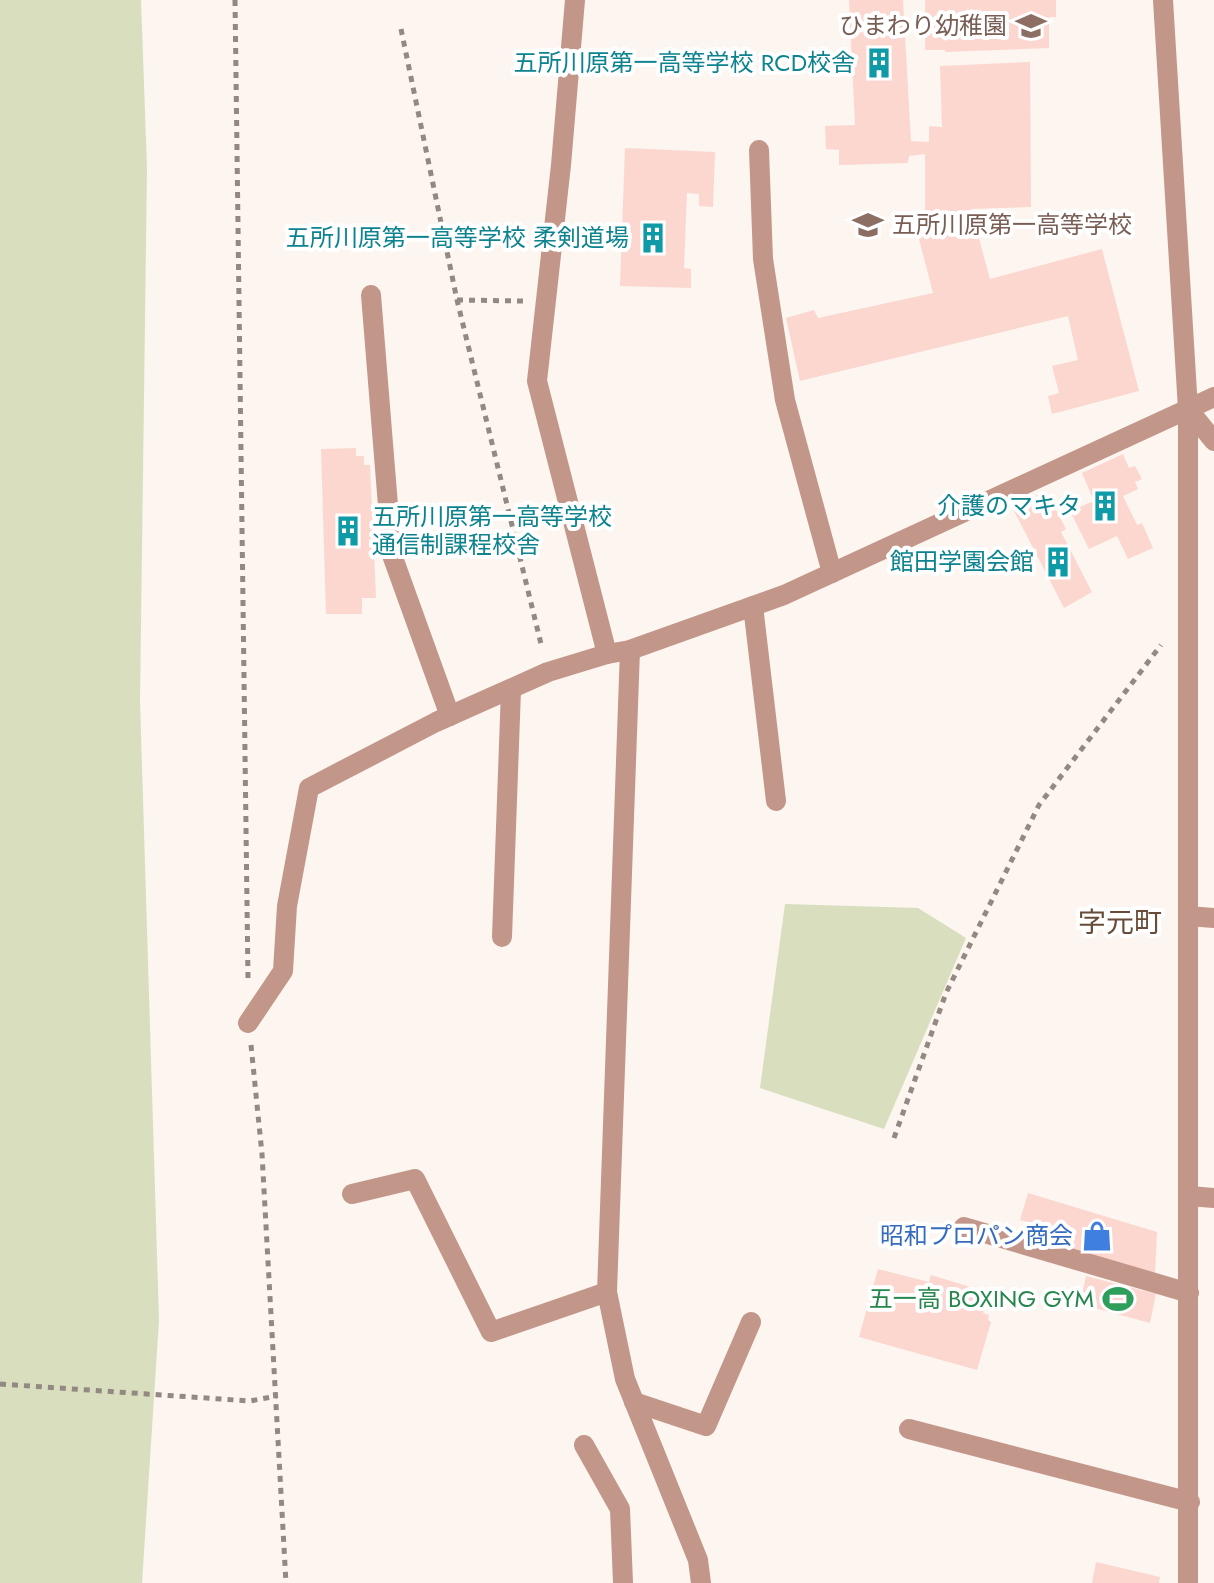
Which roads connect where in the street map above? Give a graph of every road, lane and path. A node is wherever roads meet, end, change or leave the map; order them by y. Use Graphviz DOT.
graph roads {
  1 [pos="235,0"];
  2 [pos="575,0"];
  3 [pos="1163,0"];
  4 [pos="401,29"];
  5 [pos="759,150"];
  6 [pos="371,295"];
  7 [pos="457,300"];
  8 [pos="545,301"];
  9 [pos="1214,397"];
  10 [pos="1188,409"];
  11 [pos="1214,441"];
  12 [pos="832,573"];
  13 [pos="753,606"];
  14 [pos="1161,645"];
  15 [pos="630,650"];
  16 [pos="607,654"];
  17 [pos="548,672"];
  18 [pos="511,690"];
  19 [pos="450,716"];
  20 [pos="776,801"];
  21 [pos="1188,916"];
  22 [pos="1214,918"];
  23 [pos="502,937"];
  24 [pos="248,1023"];
  25 [pos="894,1138"];
  26 [pos="352,1194"];
  27 [pos="1189,1196"];
  28 [pos="1214,1198"];
  29 [pos="964,1227"];
  30 [pos="607,1292"];
  31 [pos="1189,1293"];
  32 [pos="751,1322"];
  33 [pos="0,1384"];
  34 [pos="277,1396"];
  35 [pos="634,1402"];
  36 [pos="909,1429"];
  37 [pos="584,1445"];
  38 [pos="1190,1502"];
  39 [pos="286,1583"];
  40 [pos="623,1583"];
  41 [pos="701,1583"];
  42 [pos="1188,1583"];
  1 -- 24 [label="path"];
  2 -- 8 [label="street"];
  3 -- 10 [label="street"];
  4 -- 7 [label="path"];
  5 -- 12 [label="street"];
  6 -- 19 [label="street"];
  7 -- 8 [label="path"];
  7 -- 17 [label="path"];
  8 -- 16 [label="street"];
  9 -- 10 [label="street"];
  10 -- 11 [label="street"];
  10 -- 12 [label="street"];
  10 -- 21 [label="street"];
  12 -- 13 [label="street"];
  13 -- 15 [label="street"];
  13 -- 20 [label="street"];
  14 -- 25 [label="path"];
  15 -- 16 [label="street"];
  15 -- 30 [label="street"];
  16 -- 17 [label="street"];
  17 -- 18 [label="street"];
  18 -- 19 [label="street"];
  18 -- 23 [label="street"];
  19 -- 24 [label="street"];
  21 -- 22 [label="street"];
  21 -- 27 [label="street"];
  24 -- 34 [label="path"];
  26 -- 30 [label="street"];
  27 -- 28 [label="street"];
  27 -- 31 [label="street"];
  29 -- 31 [label="street"];
  30 -- 35 [label="street"];
  31 -- 38 [label="street"];
  32 -- 35 [label="street"];
  33 -- 34 [label="path"];
  34 -- 39 [label="path"];
  35 -- 41 [label="street"];
  36 -- 38 [label="street"];
  37 -- 40 [label="street"];
  38 -- 42 [label="street"];
}
